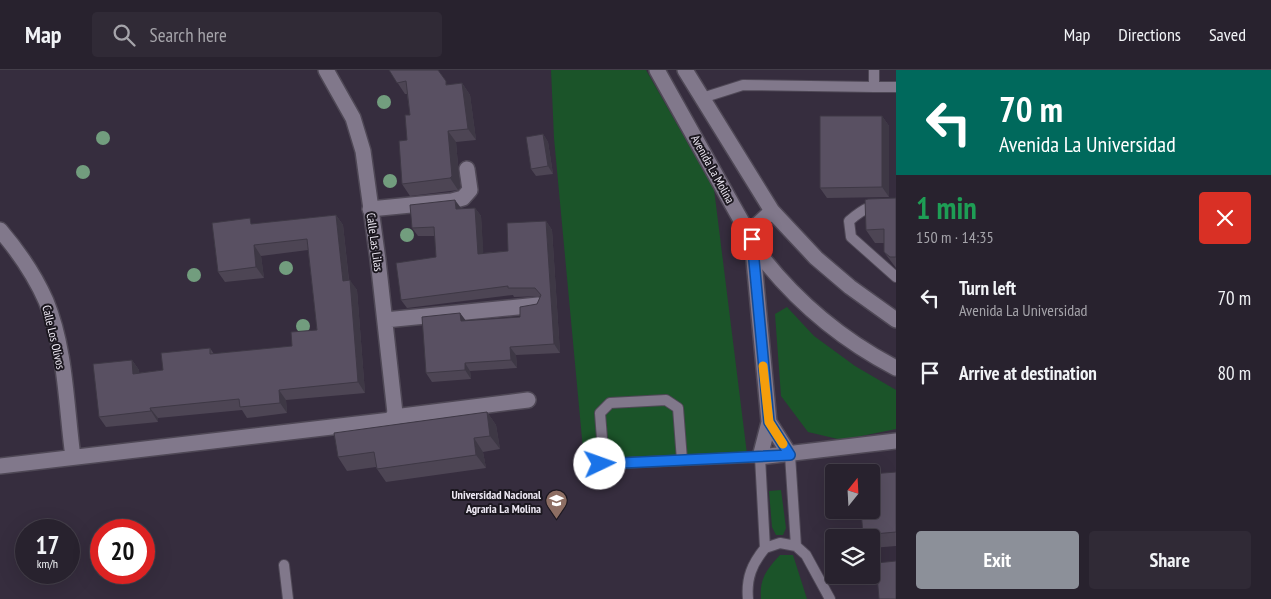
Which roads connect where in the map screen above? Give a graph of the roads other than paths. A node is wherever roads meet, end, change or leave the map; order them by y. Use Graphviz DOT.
graph roads {
  1 [pos="326,70"];
  2 [pos="657,70"];
  3 [pos="685,70"];
  4 [pos="874,70"];
  5 [pos="874,87"];
  6 [pos="896,87"];
  7 [pos="702,98"];
  8 [pos="467,169"];
  9 [pos="896,204"];
  10 [pos="370,209"];
  11 [pos="772,211"];
  12 [pos="0,230"];
  13 [pos="752,239"];
  14 [pos="896,277"];
  15 [pos="538,305"];
  16 [pos="384,320"];
  17 [pos="896,320"];
  18 [pos="896,368"];
  19 [pos="528,400"];
  20 [pos="392,419"];
  21 [pos="769,422"];
  22 [pos="896,441"];
  23 [pos="790,455"];
  24 [pos="73,457"];
  25 [pos="760,457"];
  26 [pos="682,460"];
  27 [pos="0,466"];
  28 [pos="796,546"];
  29 [pos="765,548"];
  30 [pos="284,565"];
  31 [pos="288,599"];
  32 [pos="748,599"];
  33 [pos="830,599"];
  1 -- 10 [label="street, Calle Las Lilas"];
  2 -- 13 [label="street, Avenida La Molina"];
  3 -- 7 [label="street, Avenida La Molina"];
  4 -- 5 [label="lane"];
  5 -- 6 [label="lane"];
  5 -- 7 [label="lane"];
  7 -- 11 [label="street, Avenida La Molina"];
  8 -- 10 [label="street"];
  9 -- 14 [label="lane"];
  10 -- 16 [label="street, Calle Las Lilas"];
  11 -- 13 [label="street"];
  11 -- 17 [label="street, Avenida La Molina"];
  12 -- 24 [label="street, Calle Los Olivos"];
  13 -- 18 [label="street, Avenida La Molina"];
  13 -- 21 [label="street"];
  15 -- 16 [label="street"];
  16 -- 20 [label="street, Calle Las Lilas"];
  19 -- 20 [label="street"];
  20 -- 24 [label="street"];
  21 -- 23 [label="street"];
  21 -- 25 [label="street"];
  22 -- 23 [label="street"];
  23 -- 25 [label="street"];
  23 -- 28 [label="lane"];
  24 -- 27 [label="street"];
  25 -- 26 [label="lane"];
  25 -- 29 [label="lane"];
  26 -- 26 [label="lane"];
  28 -- 29 [label="lane"];
  28 -- 33 [label="lane"];
  29 -- 32 [label="lane"];
  30 -- 31 [label="lane"];
}
